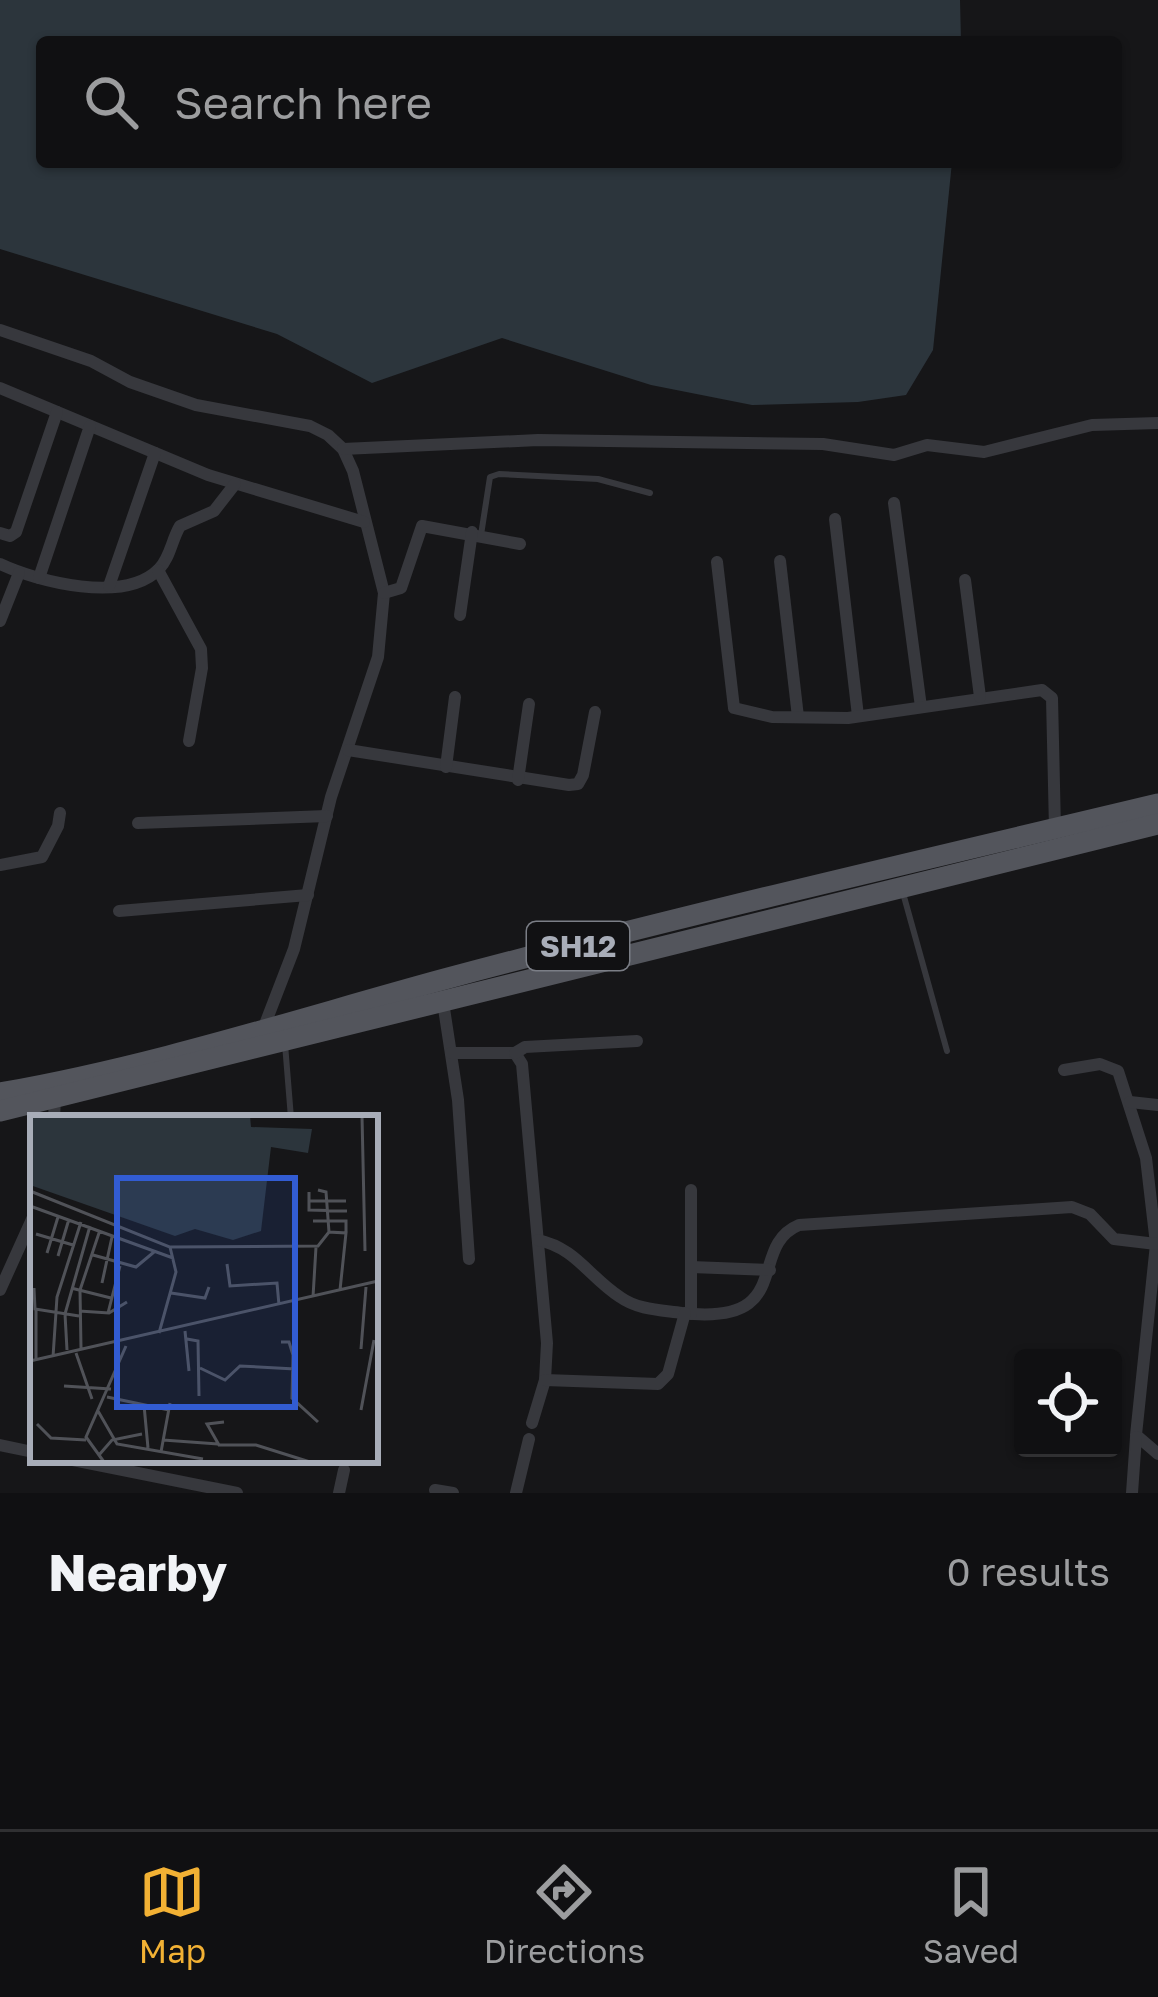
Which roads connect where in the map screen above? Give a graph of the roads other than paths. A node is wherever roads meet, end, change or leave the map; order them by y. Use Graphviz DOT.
graph roads {
  1 [pos="0,330"];
  2 [pos="0,388"];
  3 [pos="57,412"];
  4 [pos="1158,423"];
  5 [pos="90,426"];
  6 [pos="343,449"];
  7 [pos="154,453"];
  8 [pos="236,484"];
  9 [pos="650,494"];
  10 [pos="894,503"];
  11 [pos="835,519"];
  12 [pos="364,522"];
  13 [pos="0,533"];
  14 [pos="477,534"];
  15 [pos="520,544"];
  16 [pos="780,561"];
  17 [pos="717,562"];
  18 [pos="0,564"];
  19 [pos="158,570"];
  20 [pos="19,573"];
  21 [pos="38,578"];
  22 [pos="965,580"];
  23 [pos="110,586"];
  24 [pos="384,593"];
  25 [pos="460,615"];
  26 [pos="0,621"];
  27 [pos="455,697"];
  28 [pos="980,698"];
  29 [pos="529,704"];
  30 [pos="921,706"];
  31 [pos="595,712"];
  32 [pos="858,716"];
  33 [pos="797,717"];
  34 [pos="189,741"];
  35 [pos="347,750"];
  36 [pos="446,767"];
  37 [pos="518,779"];
  38 [pos="1158,804"];
  39 [pos="60,813"];
  40 [pos="327,816"];
  41 [pos="138,823"];
  42 [pos="1158,824"];
  43 [pos="1054,829"];
  44 [pos="0,865"];
  45 [pos="898,878"];
  46 [pos="308,895"];
  47 [pos="118,911"];
  48 [pos="443,1002"];
  49 [pos="262,1032"];
  50 [pos="285,1042"];
  51 [pos="637,1042"];
  52 [pos="947,1051"];
  53 [pos="451,1053"];
  54 [pos="515,1053"];
  55 [pos="1064,1070"];
  56 [pos="0,1093"];
  57 [pos="1130,1102"];
  58 [pos="1158,1105"];
  59 [pos="54,1109"];
  60 [pos="0,1111"];
  61 [pos="291,1115"];
  62 [pos="691,1190"];
  63 [pos="30,1224"];
  64 [pos="538,1240"];
  65 [pos="1156,1244"];
  66 [pos="469,1259"];
  67 [pos="691,1267"];
  68 [pos="770,1270"];
  69 [pos="0,1290"];
  70 [pos="688,1313"];
  71 [pos="1153,1323"];
  72 [pos="545,1380"];
  73 [pos="532,1424"];
  74 [pos="1136,1436"];
  75 [pos="529,1439"];
  76 [pos="0,1445"];
  77 [pos="30,1451"];
  78 [pos="1158,1454"];
  79 [pos="85,1463"];
  80 [pos="344,1470"];
  81 [pos="172,1486"];
  82 [pos="435,1490"];
  83 [pos="237,1493"];
  84 [pos="339,1493"];
  85 [pos="453,1493"];
  86 [pos="516,1493"];
  87 [pos="1132,1493"];
  1 -- 6 [label="street"];
  2 -- 3 [label="street"];
  3 -- 5 [label="street"];
  3 -- 13 [label="street"];
  4 -- 6 [label="street"];
  5 -- 7 [label="street"];
  5 -- 21 [label="street"];
  6 -- 12 [label="street"];
  7 -- 8 [label="street"];
  7 -- 23 [label="street"];
  8 -- 12 [label="street"];
  8 -- 19 [label="street"];
  9 -- 14 [label="lane"];
  10 -- 30 [label="street"];
  11 -- 32 [label="street"];
  12 -- 24 [label="street"];
  14 -- 15 [label="street"];
  14 -- 24 [label="street"];
  14 -- 25 [label="street"];
  16 -- 33 [label="street"];
  17 -- 33 [label="street"];
  18 -- 20 [label="street"];
  19 -- 23 [label="street"];
  19 -- 34 [label="street"];
  20 -- 21 [label="street"];
  20 -- 26 [label="street"];
  21 -- 23 [label="street"];
  22 -- 28 [label="street"];
  24 -- 35 [label="street"];
  27 -- 36 [label="street"];
  28 -- 30 [label="street"];
  28 -- 43 [label="street"];
  29 -- 37 [label="street"];
  30 -- 32 [label="street"];
  31 -- 37 [label="street"];
  32 -- 33 [label="street"];
  35 -- 36 [label="street"];
  35 -- 40 [label="street"];
  36 -- 37 [label="street"];
  38 -- 43 [label="main road, SH12"];
  39 -- 44 [label="street"];
  40 -- 41 [label="street"];
  40 -- 46 [label="street"];
  42 -- 45 [label="main road"];
  43 -- 45 [label="main road, SH12"];
  45 -- 48 [label="main road"];
  45 -- 49 [label="main road, SH12"];
  45 -- 52 [label="lane"];
  46 -- 47 [label="street"];
  46 -- 49 [label="street"];
  48 -- 50 [label="main road"];
  48 -- 53 [label="street"];
  49 -- 56 [label="main road, SH12"];
  50 -- 59 [label="main road"];
  50 -- 61 [label="lane"];
  51 -- 54 [label="street"];
  53 -- 54 [label="street"];
  53 -- 66 [label="street"];
  54 -- 64 [label="street"];
  55 -- 57 [label="street"];
  57 -- 58 [label="street"];
  57 -- 65 [label="street"];
  59 -- 60 [label="main road"];
  62 -- 67 [label="street"];
  63 -- 69 [label="street"];
  64 -- 70 [label="street"];
  64 -- 72 [label="street"];
  65 -- 68 [label="street"];
  65 -- 71 [label="street"];
  67 -- 68 [label="street"];
  67 -- 70 [label="street"];
  68 -- 70 [label="street"];
  70 -- 72 [label="street"];
  71 -- 74 [label="street"];
  72 -- 73 [label="street"];
  74 -- 78 [label="street"];
  74 -- 87 [label="street"];
  75 -- 86 [label="street"];
  76 -- 77 [label="street"];
  79 -- 81 [label="street"];
  80 -- 84 [label="street"];
  81 -- 83 [label="street"];
  82 -- 85 [label="street"];
}
